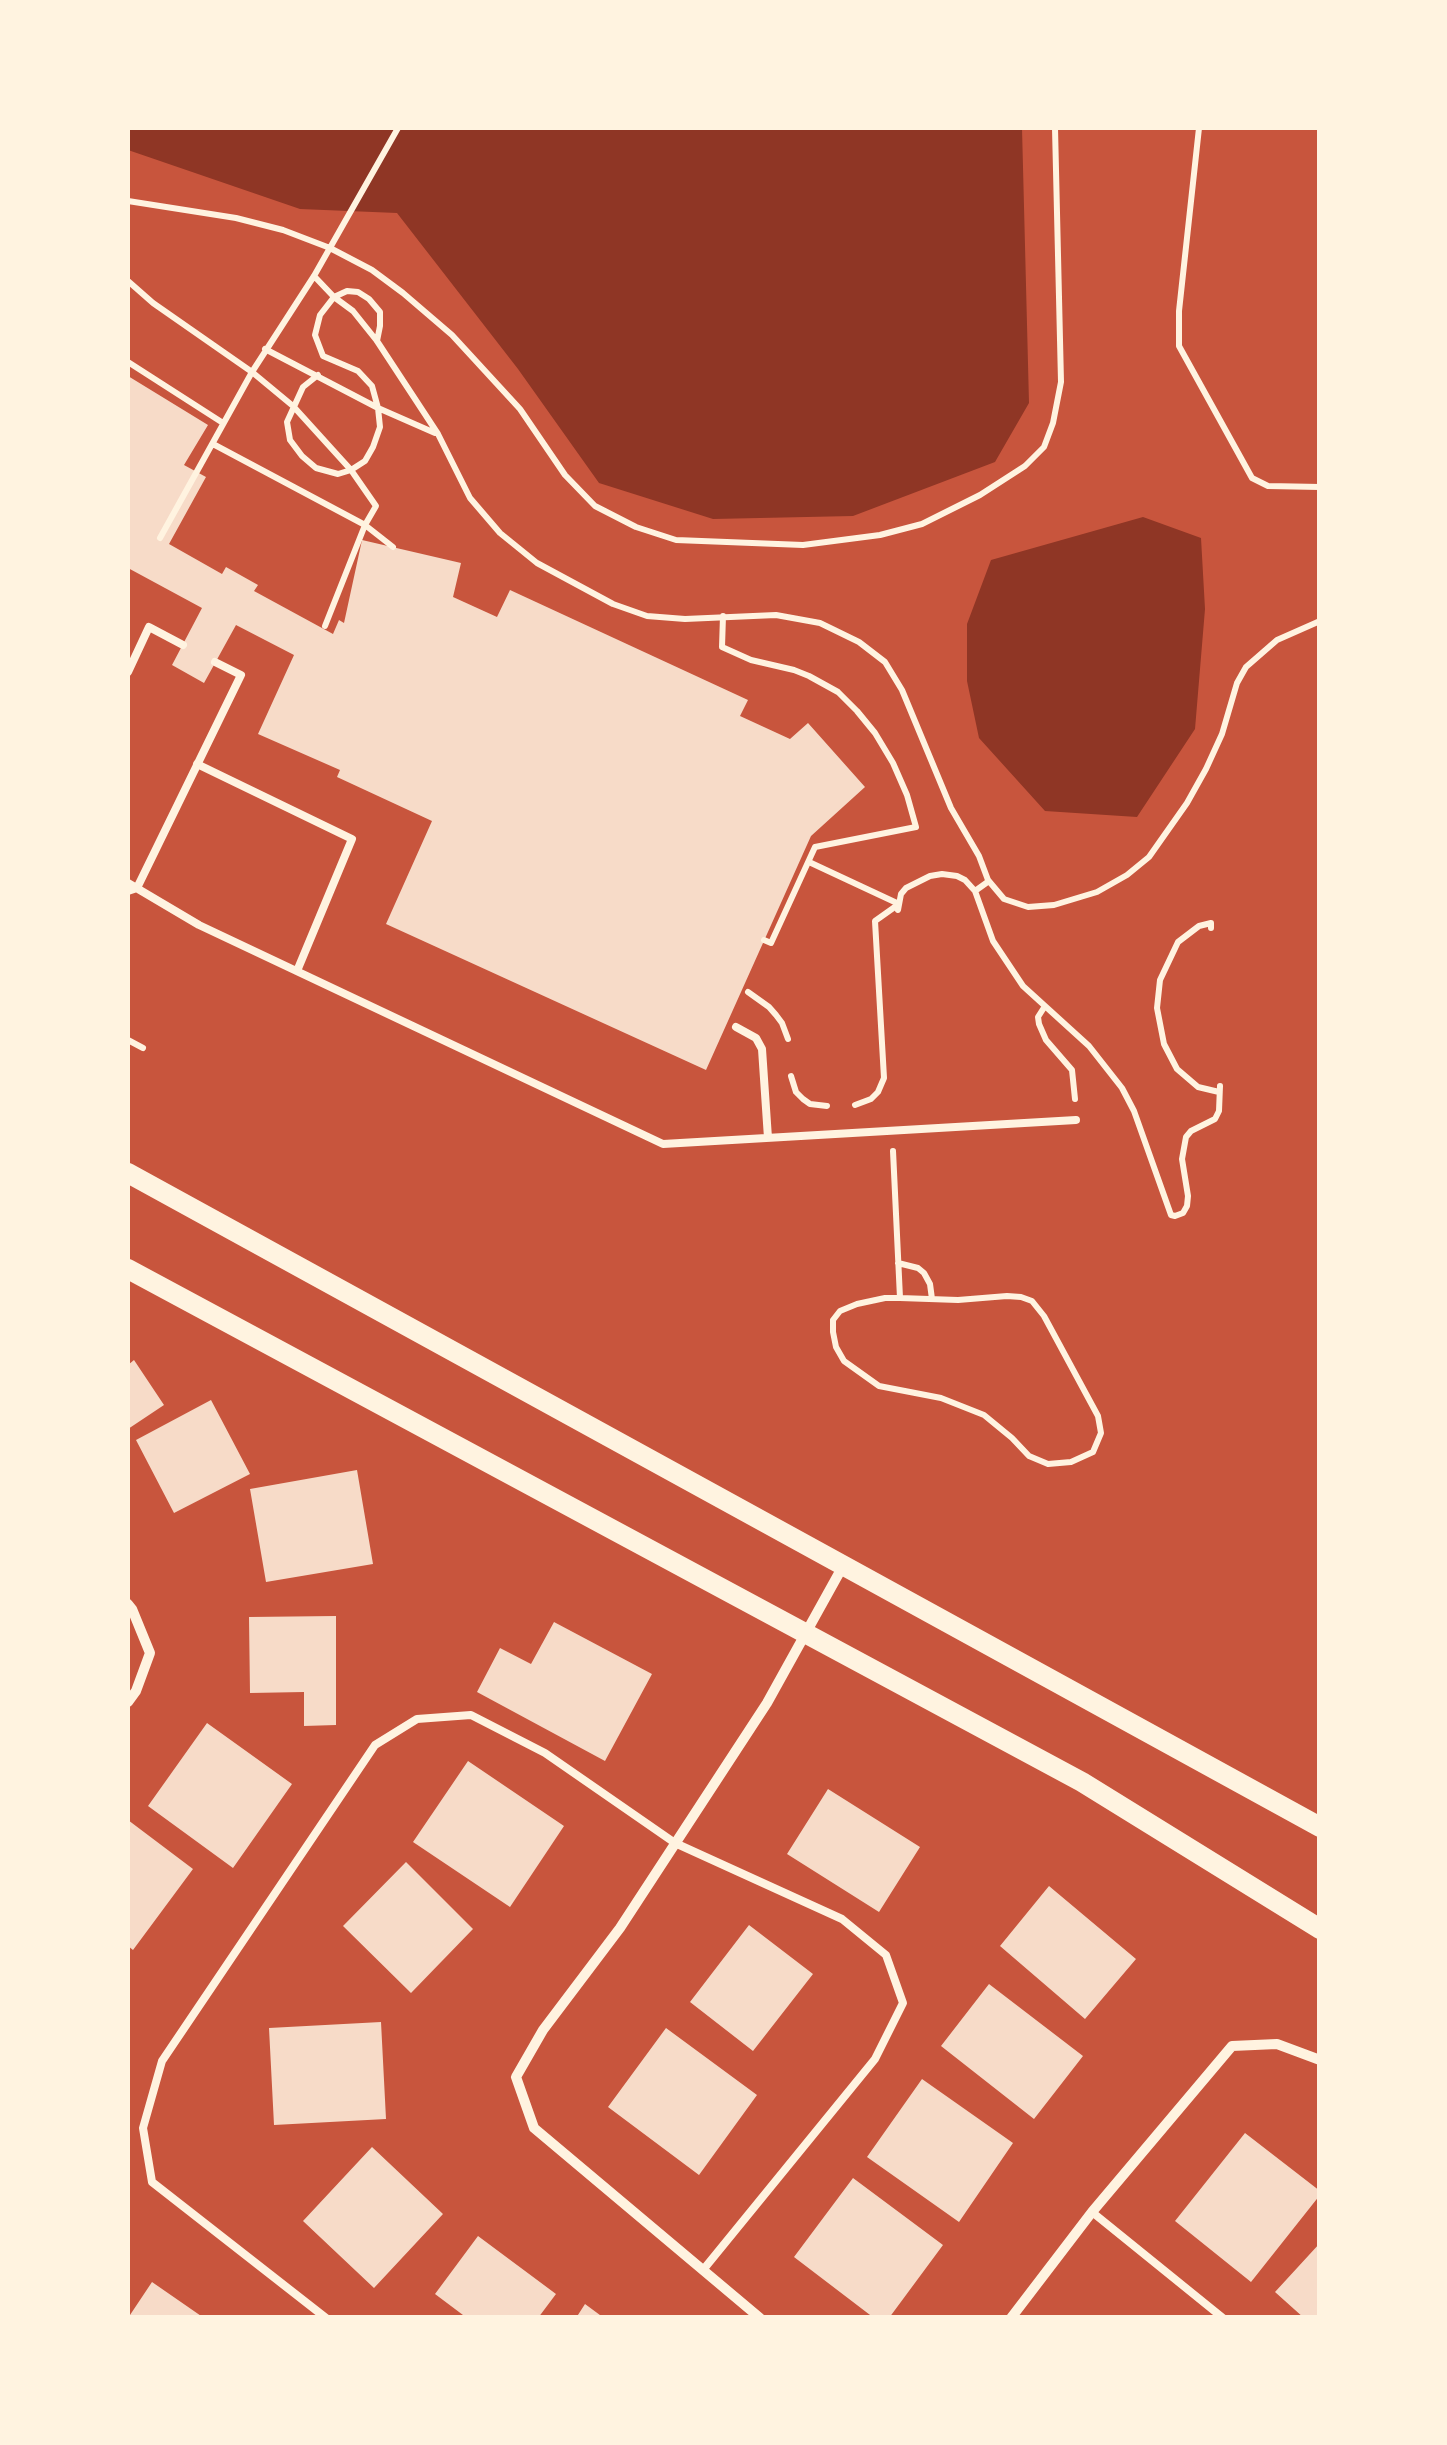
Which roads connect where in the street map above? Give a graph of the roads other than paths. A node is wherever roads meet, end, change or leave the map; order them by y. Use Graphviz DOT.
graph roads {
  1 [pos="183,645"];
  2 [pos="215,662"];
  3 [pos="128,672"];
  4 [pos="197,764"];
  5 [pos="130,887"];
  6 [pos="297,971"];
  7 [pos="736,1028"];
  8 [pos="1076,1120"];
  9 [pos="768,1138"];
  10 [pos="128,1173"];
  11 [pos="128,1269"];
  12 [pos="844,1566"];
  13 [pos="128,1604"];
  14 [pos="805,1632"];
  15 [pos="128,1702"];
  16 [pos="1320,1827"];
  17 [pos="675,1843"];
  18 [pos="1320,1929"];
  19 [pos="1320,2060"];
  20 [pos="1092,2212"];
  21 [pos="703,2270"];
  22 [pos="326,2318"];
  23 [pos="760,2318"];
  24 [pos="1011,2318"];
  25 [pos="1224,2318"];
  1 -- 3 [label="lane"];
  2 -- 4 [label="lane"];
  4 -- 5 [label="lane"];
  4 -- 6 [label="lane"];
  5 -- 6 [label="lane"];
  6 -- 9 [label="lane"];
  7 -- 9 [label="lane"];
  8 -- 9 [label="lane"];
  10 -- 12 [label="main road"];
  11 -- 14 [label="main road"];
  12 -- 14 [label="street"];
  12 -- 16 [label="main road"];
  13 -- 15 [label="street"];
  14 -- 17 [label="street"];
  14 -- 18 [label="main road"];
  17 -- 21 [label="street"];
  17 -- 21 [label="lane"];
  17 -- 22 [label="lane"];
  19 -- 20 [label="street"];
  20 -- 24 [label="street"];
  20 -- 25 [label="lane"];
  21 -- 23 [label="street"];
}
